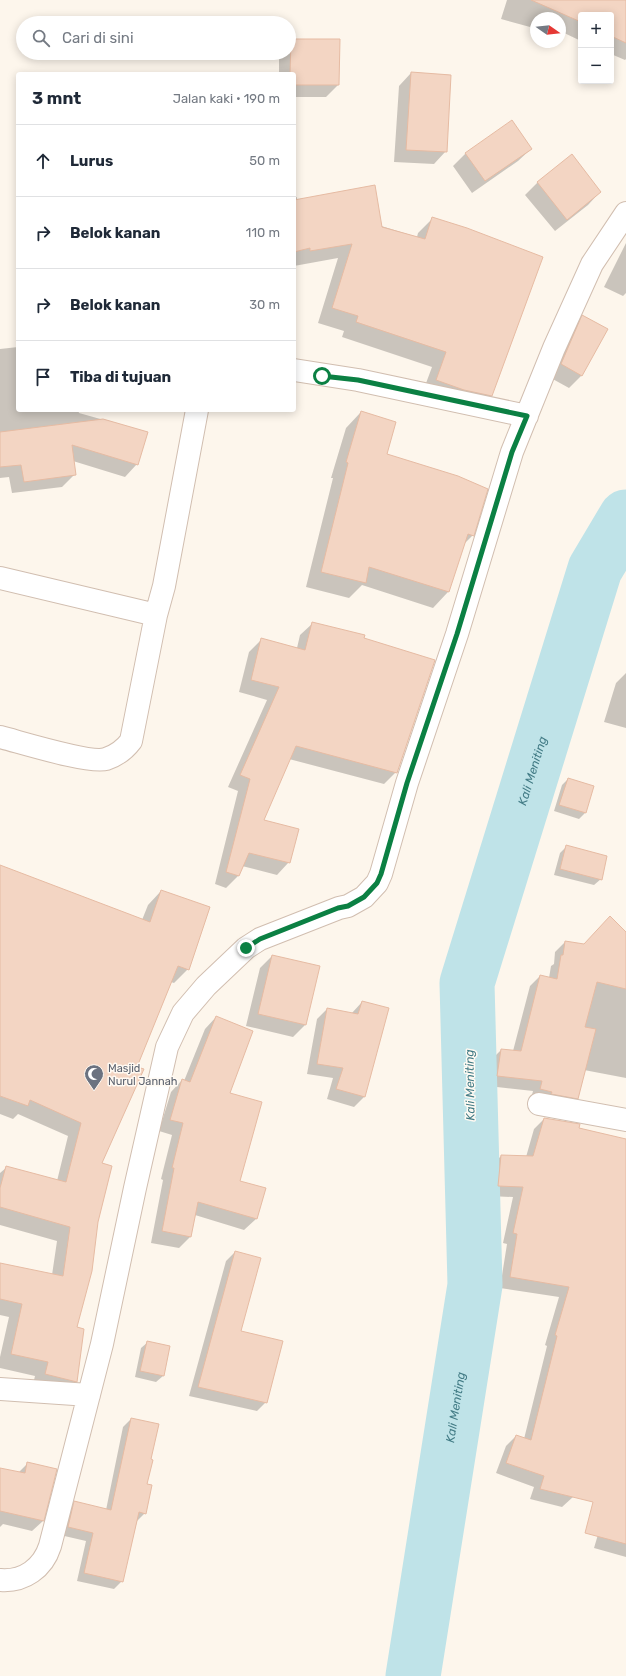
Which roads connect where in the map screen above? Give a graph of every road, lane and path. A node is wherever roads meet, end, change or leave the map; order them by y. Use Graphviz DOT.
graph roads {
  1 [pos="626,213"];
  2 [pos="296,370"];
  3 [pos="197,412"];
  4 [pos="527,416"];
  5 [pos="0,578"];
  6 [pos="156,615"];
  7 [pos="0,737"];
  8 [pos="539,1104"];
  9 [pos="626,1120"];
  10 [pos="0,1389"];
  11 [pos="89,1395"];
  12 [pos="0,1580"];
  1 -- 4 [label="street"];
  2 -- 4 [label="street"];
  3 -- 6 [label="street"];
  4 -- 11 [label="street"];
  5 -- 6 [label="street"];
  6 -- 7 [label="street"];
  8 -- 9 [label="street"];
  10 -- 11 [label="street"];
  11 -- 12 [label="street"];
}
